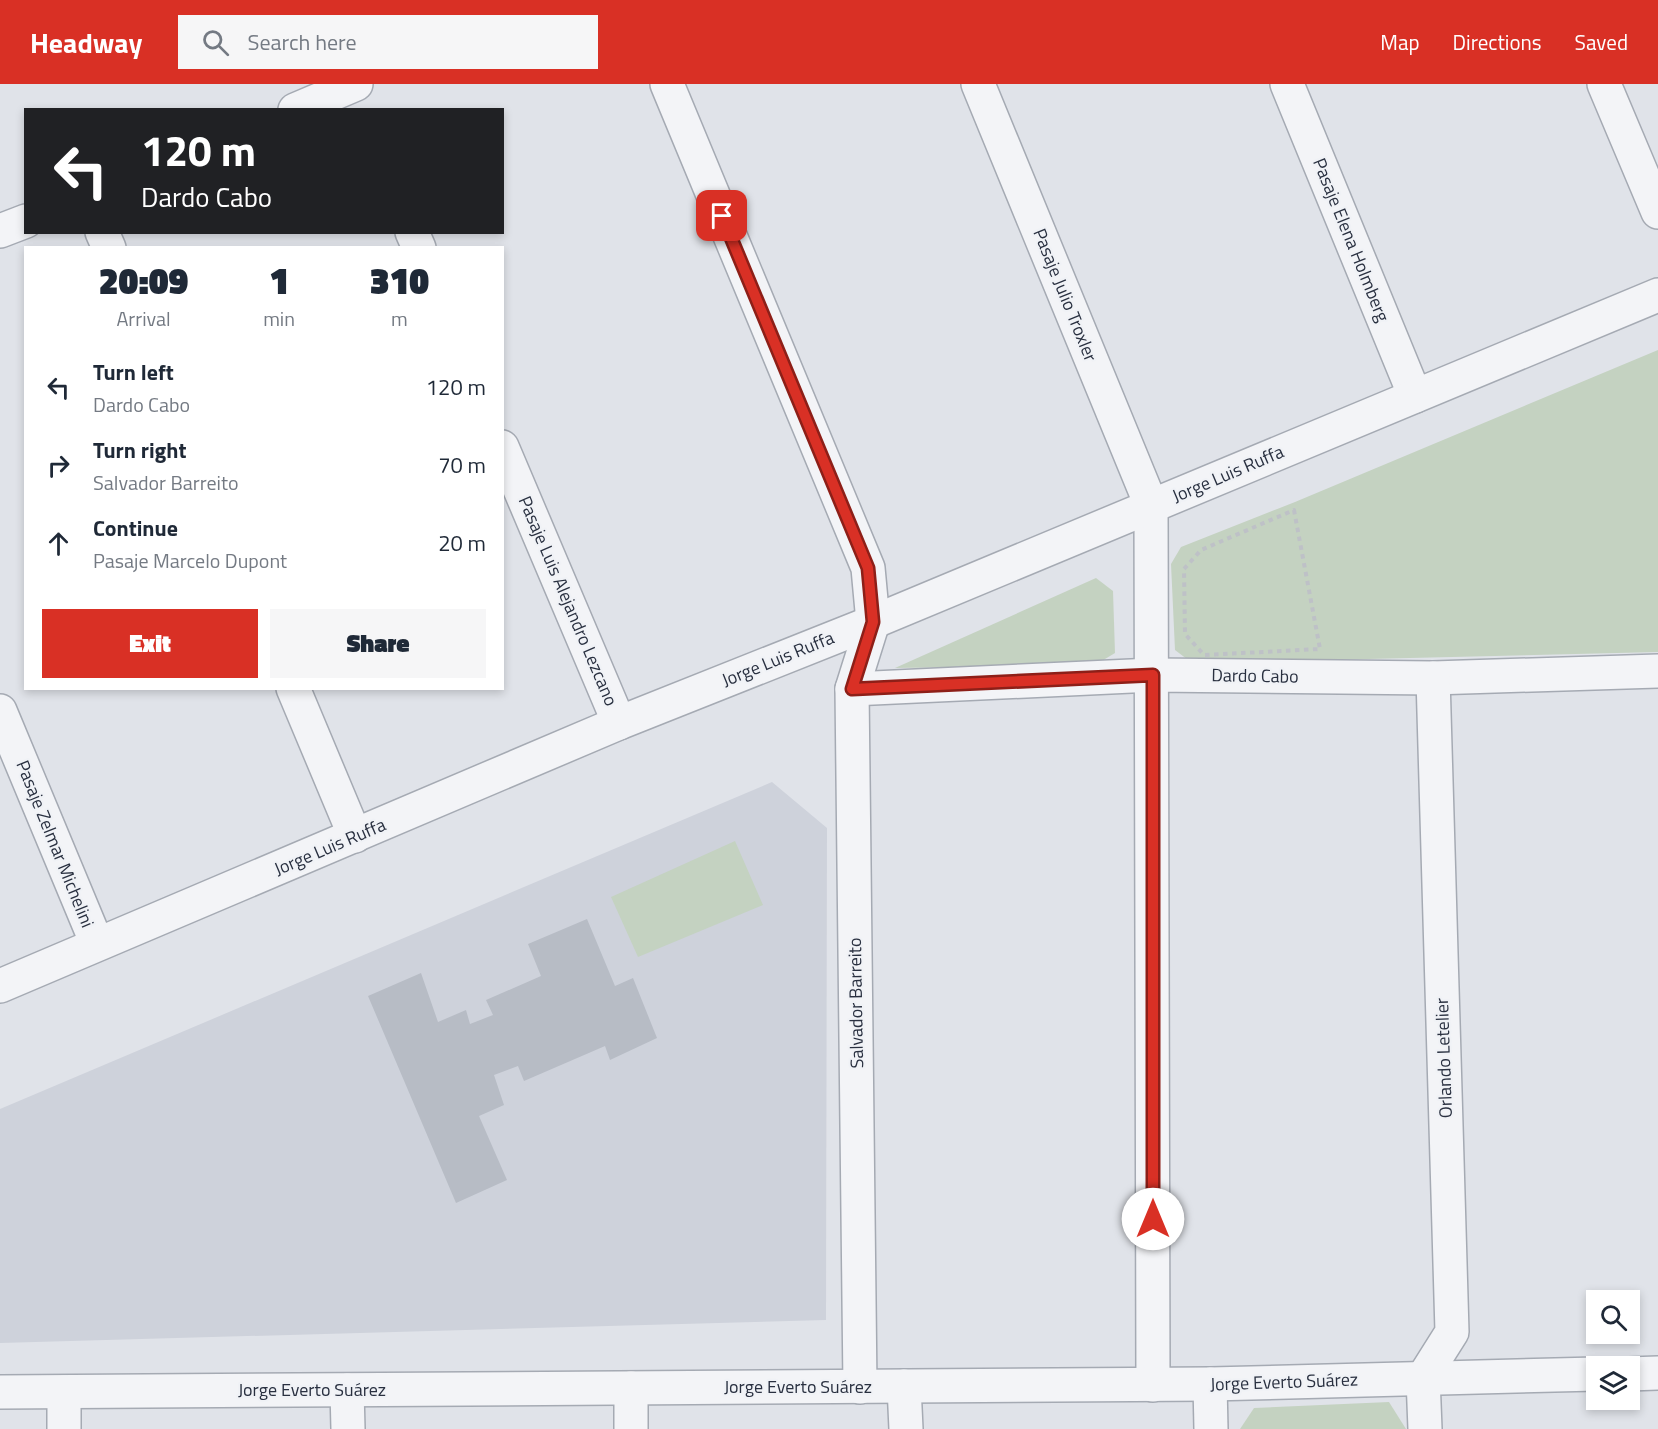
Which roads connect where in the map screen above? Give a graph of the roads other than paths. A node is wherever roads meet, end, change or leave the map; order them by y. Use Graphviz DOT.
graph roads {
  1 [pos="667,84"];
  2 [pos="978,84"];
  3 [pos="1287,84"];
  4 [pos="1604,84"];
  5 [pos="356,93"];
  6 [pos="302,108"];
  7 [pos="1658,213"];
  8 [pos="24,222"];
  9 [pos="0,231"];
  10 [pos="1658,295"];
  11 [pos="1415,396"];
  12 [pos="504,452"];
  13 [pos="1151,506"];
  14 [pos="873,622"];
  15 [pos="1658,671"];
  16 [pos="1153,675"];
  17 [pos="1433,678"];
  18 [pos="852,689"];
  19 [pos="294,690"];
  20 [pos="0,711"];
  21 [pos="619,723"];
  22 [pos="355,837"];
  23 [pos="97,944"];
  24 [pos="0,986"];
  25 [pos="1658,1373"];
  26 [pos="1586,1374"];
  27 [pos="1640,1374"];
  28 [pos="1423,1378"];
  29 [pos="1210,1384"];
  30 [pos="1153,1385"];
  31 [pos="904,1386"];
  32 [pos="860,1387"];
  33 [pos="630,1388"];
  34 [pos="347,1390"];
  35 [pos="0,1392"];
  36 [pos="64,1392"];
  37 [pos="64,1429"];
  38 [pos="348,1429"];
  39 [pos="631,1429"];
  40 [pos="906,1429"];
  41 [pos="1211,1429"];
  42 [pos="1425,1429"];
  1 -- 14 [label="street"];
  2 -- 13 [label="street, Pasaje Julio Troxler"];
  3 -- 11 [label="street, Pasaje Elena Holmberg"];
  4 -- 7 [label="street"];
  5 -- 6 [label="street"];
  8 -- 9 [label="street"];
  10 -- 11 [label="street, Jorge Luis Ruffa"];
  11 -- 13 [label="street, Jorge Luis Ruffa"];
  12 -- 21 [label="street, Pasaje Luis Alejandro Lezcano"];
  13 -- 14 [label="street, Jorge Luis Ruffa"];
  13 -- 16 [label="street"];
  14 -- 18 [label="street, Salvador Barreito"];
  14 -- 21 [label="street, Jorge Luis Ruffa"];
  15 -- 17 [label="street, Dardo Cabo"];
  16 -- 17 [label="street, Dardo Cabo"];
  16 -- 18 [label="street, Dardo Cabo"];
  16 -- 30 [label="street"];
  17 -- 28 [label="street, Orlando Letelier"];
  18 -- 32 [label="street, Salvador Barreito"];
  19 -- 22 [label="street"];
  20 -- 23 [label="street, Pasaje Zelmar Michelini"];
  21 -- 22 [label="street, Jorge Luis Ruffa"];
  22 -- 23 [label="street, Jorge Luis Ruffa"];
  23 -- 24 [label="street, Jorge Luis Ruffa"];
  25 -- 27 [label="street"];
  26 -- 28 [label="street, Jorge Everto Suárez"];
  28 -- 29 [label="street, Jorge Everto Suárez"];
  28 -- 42 [label="street"];
  29 -- 30 [label="street, Jorge Everto Suárez"];
  29 -- 41 [label="street"];
  30 -- 31 [label="street, Jorge Everto Suárez"];
  31 -- 32 [label="street, Jorge Everto Suárez"];
  31 -- 40 [label="street"];
  32 -- 33 [label="street, Jorge Everto Suárez"];
  33 -- 34 [label="street, Jorge Everto Suárez"];
  33 -- 39 [label="street"];
  34 -- 36 [label="street, Jorge Everto Suárez"];
  34 -- 38 [label="street"];
  35 -- 36 [label="street, Jorge Everto Suárez"];
  36 -- 37 [label="street"];
}
